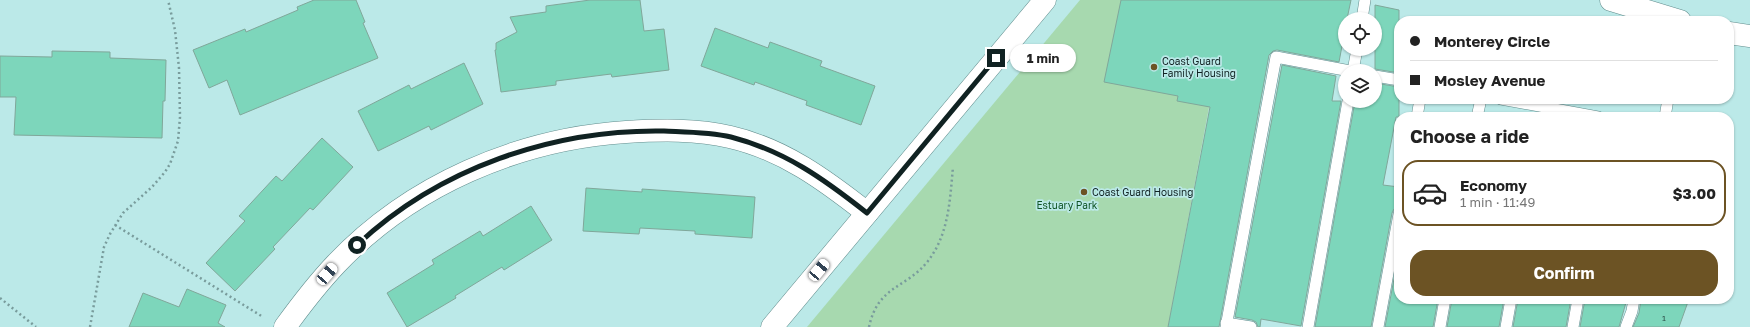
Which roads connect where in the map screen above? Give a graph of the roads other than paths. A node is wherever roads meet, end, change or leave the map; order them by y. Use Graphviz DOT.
graph roads {
  1 [pos="1045,0"];
  2 [pos="1365,0"];
  3 [pos="1611,0"];
  4 [pos="1363,12"];
  5 [pos="1664,16"];
  6 [pos="1734,34"];
  7 [pos="1750,36"];
  8 [pos="1338,69"];
  9 [pos="1382,77"];
  10 [pos="1394,79"];
  11 [pos="1519,104"];
  12 [pos="1347,108"];
  13 [pos="1548,112"];
  14 [pos="867,213"];
  15 [pos="1394,241"];
  16 [pos="1444,304"];
  17 [pos="1510,304"];
  18 [pos="1577,304"];
  19 [pos="1633,304"];
  20 [pos="276,323"];
  21 [pos="1226,325"];
  22 [pos="772,327"];
  23 [pos="1251,327"];
  24 [pos="1308,327"];
  25 [pos="1378,327"];
  26 [pos="1440,327"];
  27 [pos="1506,327"];
  28 [pos="1573,327"];
  29 [pos="1626,327"];
  1 -- 14 [label="street"];
  2 -- 4 [label="lane"];
  3 -- 5 [label="street"];
  6 -- 7 [label="street"];
  8 -- 21 [label="lane"];
  9 -- 10 [label="lane"];
  11 -- 13 [label="lane"];
  12 -- 24 [label="lane"];
  14 -- 20 [label="street"];
  14 -- 22 [label="street"];
  15 -- 25 [label="lane"];
  16 -- 26 [label="lane"];
  17 -- 27 [label="lane"];
  18 -- 28 [label="lane"];
  19 -- 29 [label="lane"];
  21 -- 23 [label="lane"];
}
